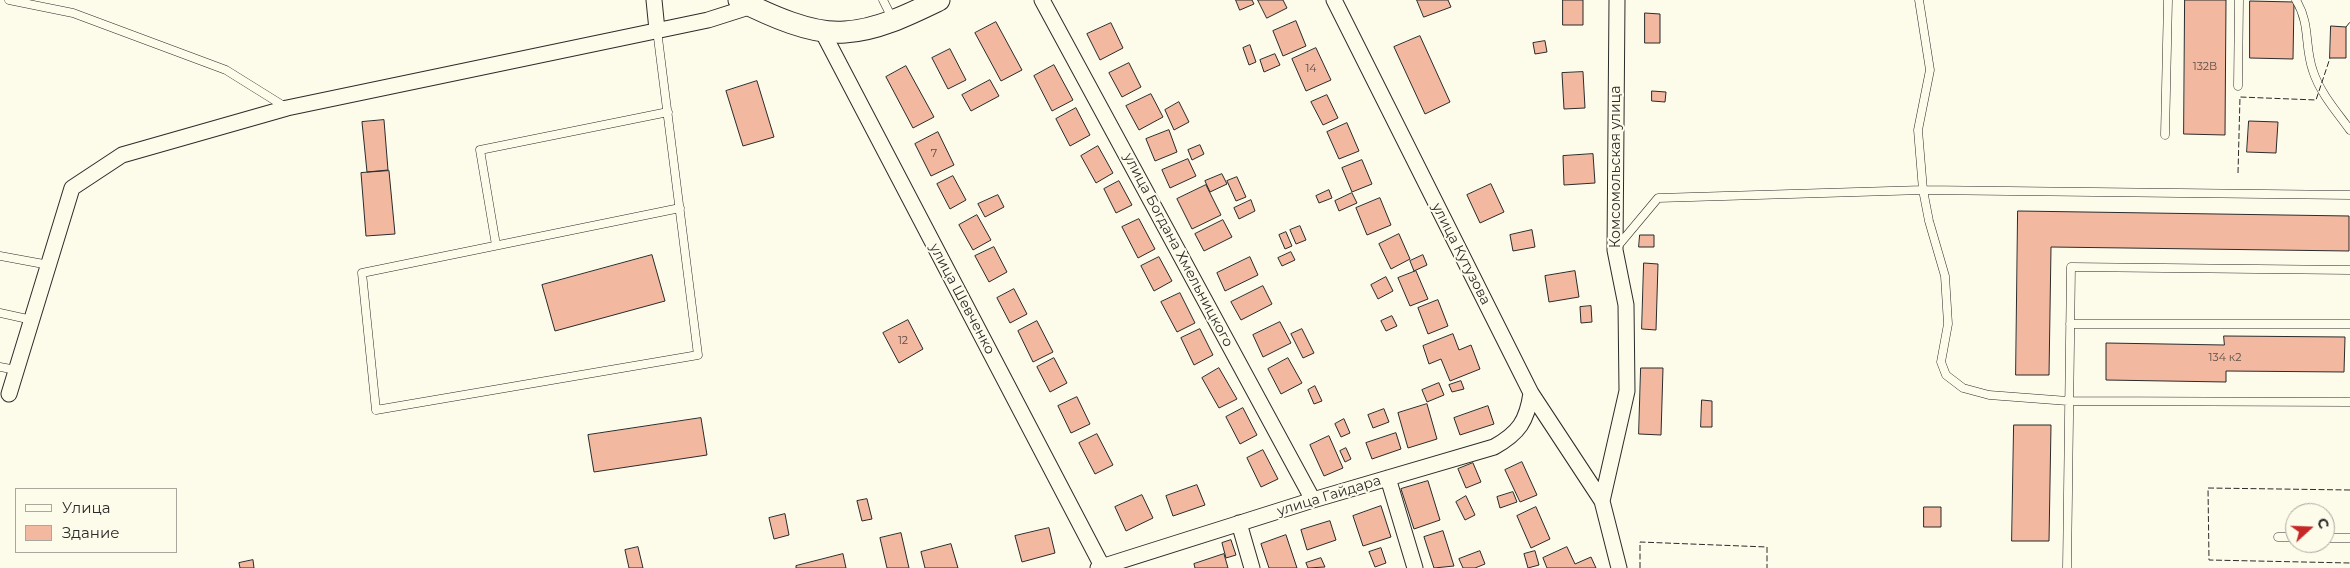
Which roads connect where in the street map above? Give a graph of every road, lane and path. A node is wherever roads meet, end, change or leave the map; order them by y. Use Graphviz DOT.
graph roads {
  1 [pos="9,0"];
  2 [pos="654,0"];
  3 [pos="883,0"];
  4 [pos="939,0"];
  5 [pos="1042,0"];
  6 [pos="1334,0"];
  7 [pos="1617,0"];
  8 [pos="1919,0"];
  9 [pos="2168,0"];
  10 [pos="2239,0"];
  11 [pos="2296,0"];
  12 [pos="746,3"];
  13 [pos="892,20"];
  14 [pos="821,29"];
  15 [pos="657,30"];
  16 [pos="2238,86"];
  17 [pos="287,108"];
  18 [pos="668,112"];
  19 [pos="2350,130"];
  20 [pos="2166,135"];
  21 [pos="1923,190"];
  22 [pos="2350,195"];
  23 [pos="680,208"];
  24 [pos="496,245"];
  25 [pos="1614,250"];
  26 [pos="0,256"];
  27 [pos="49,265"];
  28 [pos="2350,270"];
  29 [pos="0,313"];
  30 [pos="32,320"];
  31 [pos="2070,324"];
  32 [pos="2350,324"];
  33 [pos="0,367"];
  34 [pos="16,370"];
  35 [pos="1531,393"];
  36 [pos="9,394"];
  37 [pos="2068,401"];
  38 [pos="2350,402"];
  39 [pos="1388,478"];
  40 [pos="1313,500"];
  41 [pos="1602,501"];
  42 [pos="1239,523"];
  43 [pos="2278,537"];
  44 [pos="2285,537"];
  45 [pos="2335,538"];
  46 [pos="2350,538"];
  47 [pos="1101,567"];
  48 [pos="1252,568"];
  49 [pos="1415,568"];
  50 [pos="1619,568"];
  51 [pos="2067,568"];
  1 -- 17 [label="lane"];
  2 -- 15 [label="street"];
  3 -- 13 [label="lane"];
  4 -- 13 [label="main road"];
  5 -- 40 [label="street, улица Богдана Хмельницкого"];
  6 -- 35 [label="street, улица Кутузова"];
  7 -- 25 [label="street, Комсомольская улица"];
  8 -- 21 [label="lane"];
  9 -- 20 [label="lane"];
  10 -- 16 [label="lane"];
  11 -- 19 [label="lane"];
  12 -- 14 [label="main road"];
  12 -- 15 [label="street"];
  13 -- 14 [label="main road"];
  14 -- 47 [label="street, улица Шевченко"];
  15 -- 17 [label="street"];
  15 -- 18 [label="lane"];
  17 -- 27 [label="street"];
  18 -- 23 [label="lane"];
  18 -- 24 [label="lane"];
  21 -- 22 [label="lane"];
  21 -- 25 [label="lane"];
  21 -- 37 [label="lane"];
  23 -- 24 [label="lane"];
  23 -- 24 [label="lane"];
  25 -- 41 [label="street, Комсомольская улица"];
  26 -- 27 [label="lane"];
  27 -- 30 [label="street"];
  28 -- 31 [label="lane"];
  29 -- 30 [label="lane"];
  30 -- 34 [label="street"];
  31 -- 32 [label="lane"];
  31 -- 37 [label="lane"];
  33 -- 34 [label="lane"];
  34 -- 36 [label="street"];
  35 -- 39 [label="street, улица Гайдара"];
  35 -- 41 [label="street, улица Кутузова"];
  37 -- 38 [label="lane"];
  37 -- 51 [label="lane"];
  39 -- 40 [label="street, улица Гайдара"];
  39 -- 49 [label="street"];
  40 -- 42 [label="street, улица Гайдара"];
  41 -- 50 [label="street, Комсомольская улица"];
  42 -- 47 [label="street, улица Гайдара"];
  42 -- 48 [label="street"];
  43 -- 44 [label="lane"];
  45 -- 46 [label="lane"];
}
